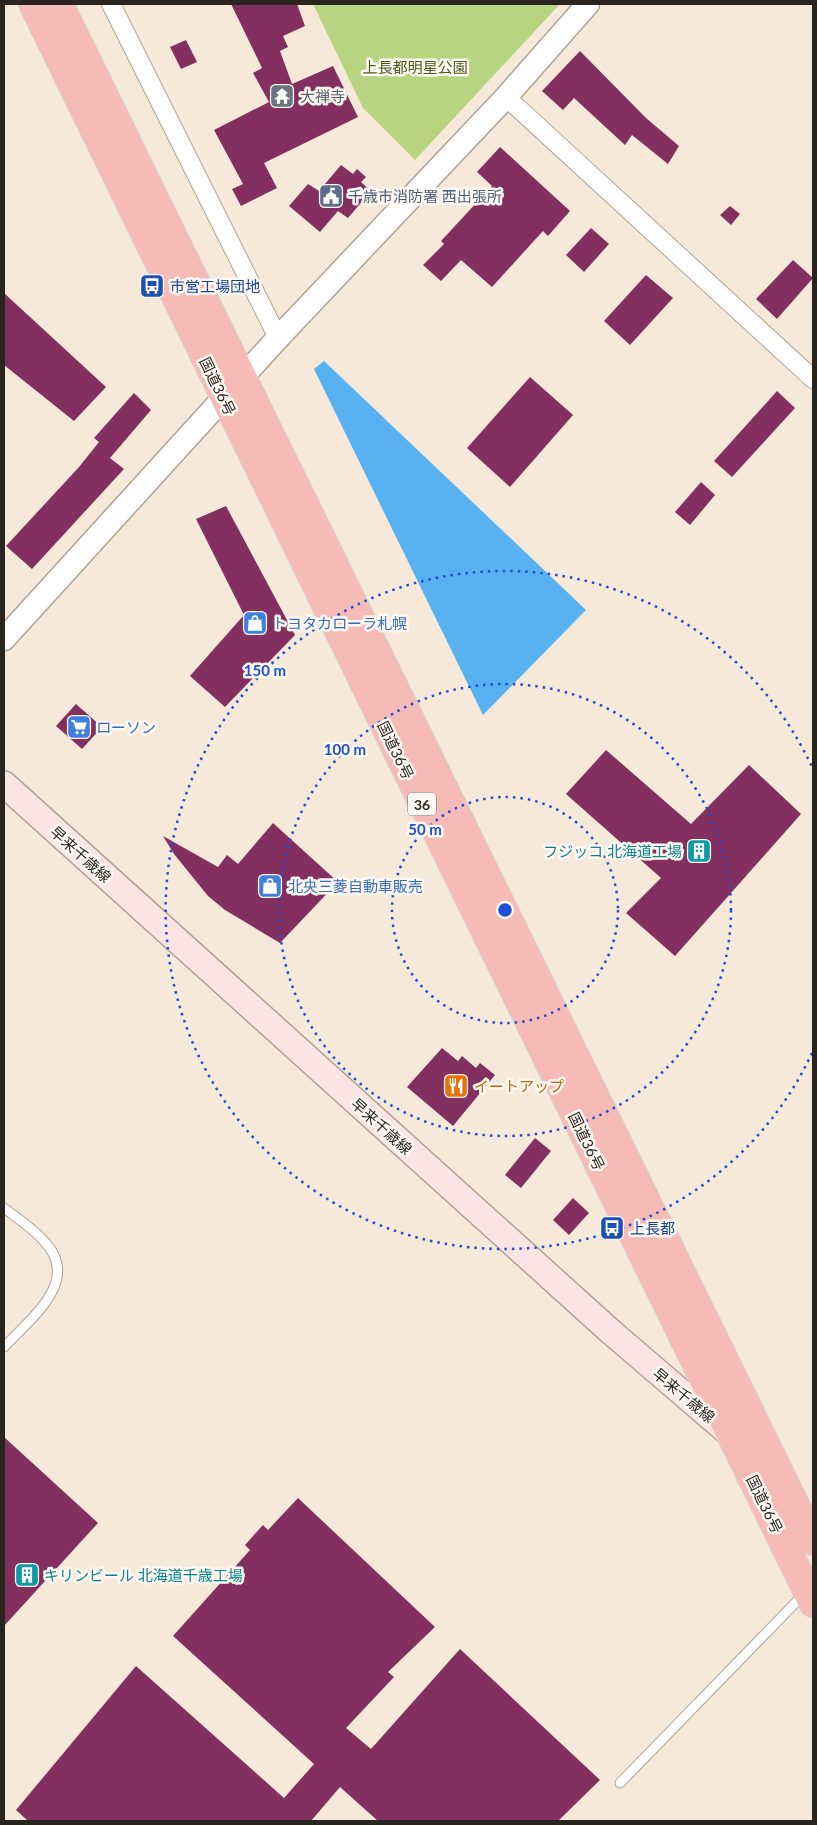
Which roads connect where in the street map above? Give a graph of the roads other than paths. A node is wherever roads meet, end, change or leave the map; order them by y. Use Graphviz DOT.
graph roads {
  1 [pos="33,4"];
  2 [pos="59,4"];
  3 [pos="111,4"];
  4 [pos="588,4"];
  5 [pos="506,97"];
  6 [pos="278,338"];
  7 [pos="244,377"];
  8 [pos="813,379"];
  9 [pos="223,398"];
  10 [pos="4,639"];
  11 [pos="4,784"];
  12 [pos="4,1208"];
  13 [pos="4,1347"];
  14 [pos="730,1434"];
  15 [pos="770,1454"];
  16 [pos="813,1541"];
  17 [pos="810,1597"];
  18 [pos="620,1783"];
  1 -- 9 [label="highway, 国道36号 / 36"];
  2 -- 7 [label="highway, 国道36号 / 36"];
  3 -- 6 [label="street"];
  4 -- 5 [label="street"];
  5 -- 6 [label="street"];
  5 -- 8 [label="street"];
  6 -- 7 [label="street"];
  7 -- 9 [label="street"];
  7 -- 15 [label="highway, 国道36号 / 36"];
  9 -- 10 [label="street"];
  9 -- 14 [label="highway, 国道36号 / 36"];
  11 -- 14 [label="main road, 早来千歳線"];
  12 -- 13 [label="lane"];
  14 -- 15 [label="main road, 早来千歳線"];
  14 -- 17 [label="highway, 国道36号 / 36"];
  15 -- 16 [label="highway, 国道36号 / 36"];
  17 -- 18 [label="lane"];
}
